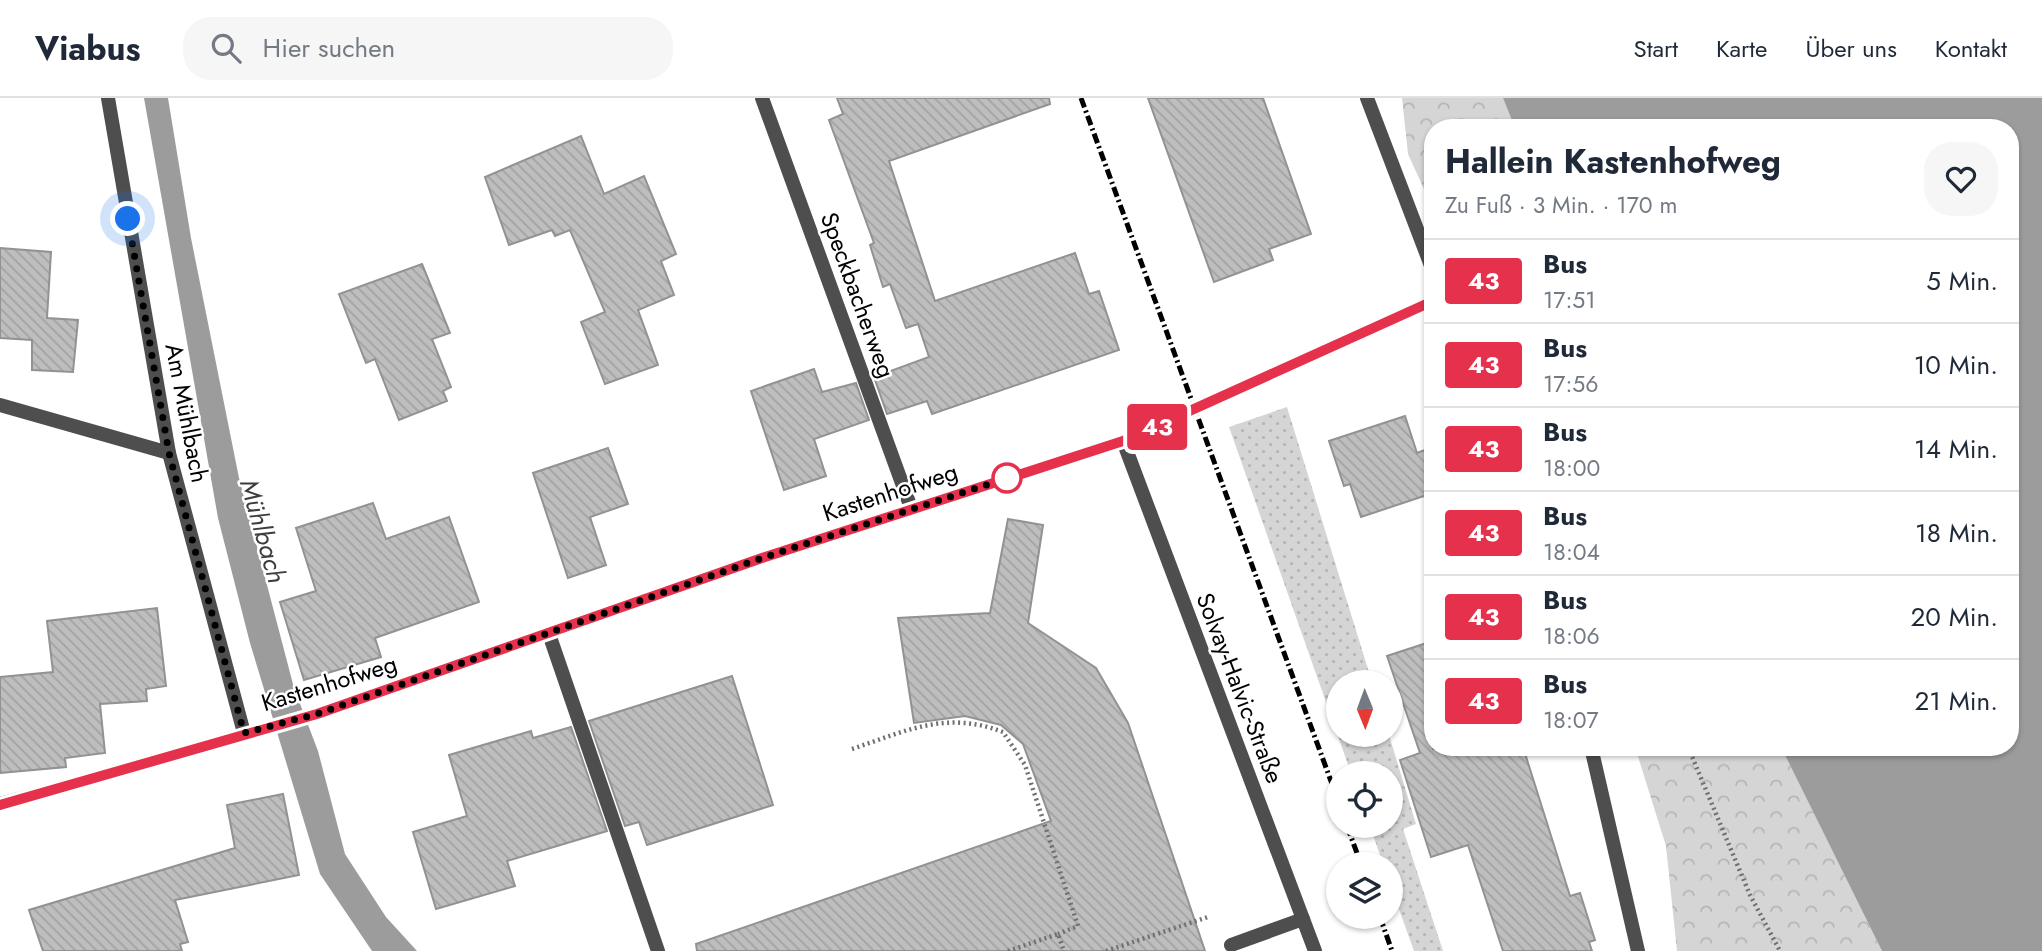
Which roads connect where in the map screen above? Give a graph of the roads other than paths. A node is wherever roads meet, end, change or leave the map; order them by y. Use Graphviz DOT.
graph roads {
  1 [pos="108,98"];
  2 [pos="762,98"];
  3 [pos="1367,98"];
  4 [pos="1424,247"];
  5 [pos="1424,304"];
  6 [pos="0,405"];
  7 [pos="1123,441"];
  8 [pos="169,453"];
  9 [pos="911,508"];
  10 [pos="549,634"];
  11 [pos="244,733"];
  12 [pos="1593,756"];
  13 [pos="0,804"];
  14 [pos="1303,919"];
  15 [pos="1231,945"];
  16 [pos="658,951"];
  17 [pos="1315,951"];
  18 [pos="1638,951"];
  1 -- 8 [label="street, Am Mühlbach"];
  2 -- 9 [label="street, Speckbacherweg"];
  3 -- 4 [label="street"];
  5 -- 7 [label="street, Kastenhofweg"];
  6 -- 8 [label="street"];
  7 -- 9 [label="street, Kastenhofweg"];
  7 -- 14 [label="street, Solvay-Halvic-Straße"];
  8 -- 11 [label="street, Am Mühlbach"];
  9 -- 10 [label="street, Kastenhofweg"];
  10 -- 11 [label="street, Kastenhofweg"];
  10 -- 16 [label="street"];
  11 -- 13 [label="street, Kastenhofweg"];
  12 -- 18 [label="street"];
  14 -- 15 [label="street"];
  14 -- 17 [label="street, Solvay-Halvic-Straße"];
}
